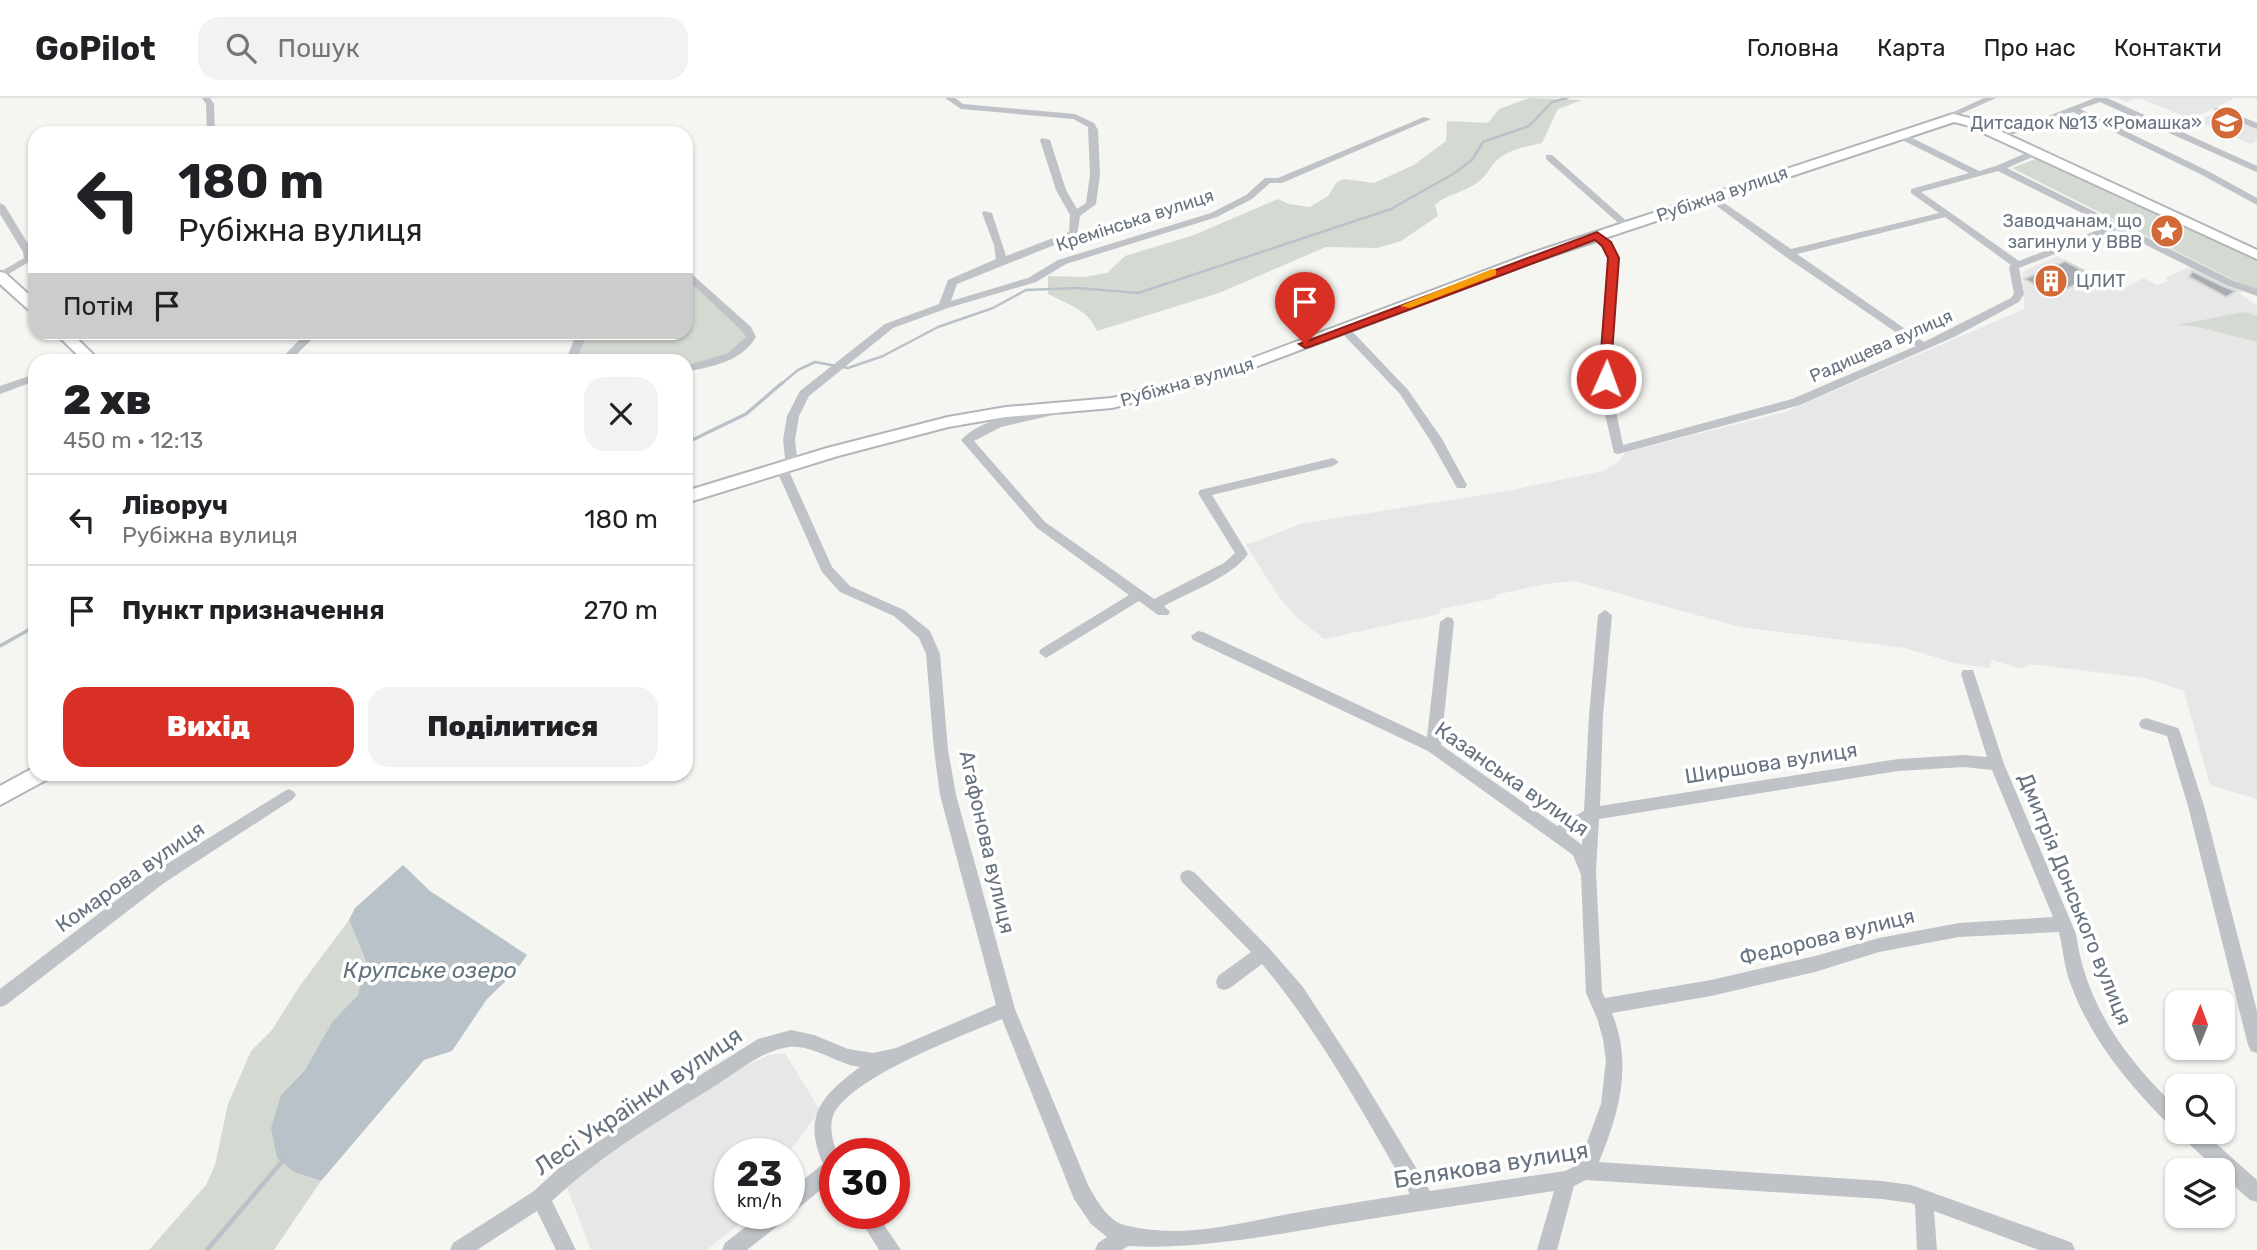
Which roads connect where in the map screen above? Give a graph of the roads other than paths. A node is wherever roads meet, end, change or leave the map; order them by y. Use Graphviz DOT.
graph roads {
  1 [pos="949,98"];
  2 [pos="1956,98"];
  3 [pos="1992,98"];
  4 [pos="2102,98"];
  5 [pos="211,100"];
  6 [pos="2073,109"];
  7 [pos="2218,110"];
  8 [pos="1953,116"];
  9 [pos="1427,119"];
  10 [pos="210,126"];
  11 [pos="2257,126"];
  12 [pos="1901,136"];
  13 [pos="2000,136"];
  14 [pos="1045,140"];
  15 [pos="2036,152"];
  16 [pos="1549,157"];
  17 [pos="1998,168"];
  18 [pos="2257,169"];
  19 [pos="1978,174"];
  20 [pos="1711,198"];
  21 [pos="2257,202"];
  22 [pos="0,206"];
  23 [pos="987,213"];
  24 [pos="1947,214"];
  25 [pos="1075,215"];
  26 [pos="1627,226"];
  27 [pos="2115,227"];
  28 [pos="1073,228"];
  29 [pos="1597,235"];
  30 [pos="28,252"];
  31 [pos="1787,253"];
  32 [pos="2257,255"];
  33 [pos="28,260"];
  34 [pos="999,262"];
  35 [pos="2018,264"];
  36 [pos="1043,272"];
  37 [pos="0,276"];
  38 [pos="693,279"];
  39 [pos="2257,293"];
  40 [pos="28,302"];
  41 [pos="944,306"];
  42 [pos="1345,330"];
  43 [pos="68,340"];
  44 [pos="306,340"];
  45 [pos="1923,346"];
  46 [pos="81,354"];
  47 [pos="291,354"];
  48 [pos="693,367"];
  49 [pos="28,380"];
  50 [pos="0,390"];
  51 [pos="1065,408"];
  52 [pos="1333,462"];
  53 [pos="787,467"];
  54 [pos="1461,485"];
  55 [pos="693,495"];
  56 [pos="1140,594"];
  57 [pos="1605,615"];
  58 [pos="1447,622"];
  59 [pos="1198,636"];
  60 [pos="1046,653"];
  61 [pos="1968,674"];
  62 [pos="2146,724"];
  63 [pos="1433,747"];
  64 [pos="1997,764"];
  65 [pos="28,780"];
  66 [pos="288,795"];
  67 [pos="0,796"];
  68 [pos="1592,814"];
  69 [pos="1557,834"];
  70 [pos="1589,875"];
  71 [pos="1188,877"];
  72 [pos="2063,924"];
  73 [pos="1262,953"];
  74 [pos="1224,982"];
  75 [pos="0,999"];
  76 [pos="1602,1007"];
  77 [pos="1006,1009"];
  78 [pos="2257,1045"];
  79 [pos="896,1056"];
  80 [pos="2165,1110"];
  81 [pos="823,1138"];
  82 [pos="2202,1144"];
  83 [pos="1586,1171"];
  84 [pos="819,1179"];
  85 [pos="1566,1180"];
  86 [pos="805,1190"];
  87 [pos="2257,1193"];
  88 [pos="541,1198"];
  89 [pos="1924,1199"];
  90 [pos="1425,1201"];
  91 [pos="758,1229"];
  92 [pos="877,1229"];
  93 [pos="1129,1242"];
  94 [pos="460,1250"];
  95 [pos="565,1250"];
  96 [pos="732,1250"];
  97 [pos="891,1250"];
  98 [pos="1105,1250"];
  99 [pos="1547,1250"];
  100 [pos="1927,1250"];
  101 [pos="2065,1250"];
  1 -- 25 [label="street, Кремінська вулиця"];
  2 -- 8 [label="street"];
  3 -- 8 [label="street"];
  4 -- 6 [label="street"];
  4 -- 18 [label="street"];
  5 -- 10 [label="street"];
  6 -- 13 [label="street"];
  6 -- 21 [label="street"];
  7 -- 11 [label="street"];
  8 -- 12 [label="street, Рубіжна вулиця"];
  8 -- 13 [label="street"];
  9 -- 36 [label="street, Кремінська вулиця"];
  12 -- 19 [label="street"];
  12 -- 20 [label="street, Рубіжна вулиця"];
  13 -- 15 [label="street"];
  14 -- 25 [label="street, Кремінська вулиця"];
  15 -- 17 [label="street"];
  15 -- 32 [label="street"];
  16 -- 26 [label="street"];
  17 -- 19 [label="street"];
  17 -- 27 [label="street"];
  19 -- 24 [label="street"];
  20 -- 26 [label="street, Рубіжна вулиця"];
  20 -- 31 [label="street"];
  22 -- 30 [label="street"];
  23 -- 34 [label="street"];
  24 -- 31 [label="street"];
  24 -- 35 [label="street"];
  25 -- 28 [label="street, Кремінська вулиця"];
  26 -- 29 [label="street, Рубіжна вулиця"];
  27 -- 35 [label="street"];
  27 -- 39 [label="street"];
  28 -- 34 [label="street, Кремінська вулиця"];
  28 -- 36 [label="street, Кремінська вулиця"];
  29 -- 42 [label="street, Рубіжна вулиця"];
  29 -- 45 [label="street, Радищева вулиця"];
  31 -- 45 [label="street"];
  33 -- 37 [label="street"];
  34 -- 41 [label="street, Кремінська вулиця"];
  35 -- 45 [label="street, Радищева вулиця"];
  36 -- 41 [label="street, Кремінська вулиця"];
  37 -- 40 [label="street"];
  38 -- 48 [label="street"];
  41 -- 53 [label="street, Кремінська вулиця"];
  42 -- 51 [label="street, Рубіжна вулиця"];
  42 -- 54 [label="street"];
  43 -- 46 [label="street"];
  44 -- 47 [label="street"];
  49 -- 50 [label="street"];
  51 -- 53 [label="street, Рубіжна вулиця"];
  51 -- 56 [label="street"];
  52 -- 56 [label="street"];
  53 -- 55 [label="street, Рубіжна вулиця"];
  53 -- 77 [label="street, Агафонова вулиця"];
  56 -- 60 [label="street"];
  57 -- 68 [label="street"];
  58 -- 63 [label="street"];
  59 -- 63 [label="street, Казанська вулиця"];
  61 -- 64 [label="street, Дмитрія Донського вулиця"];
  62 -- 78 [label="street"];
  63 -- 69 [label="street, Казанська вулиця"];
  64 -- 68 [label="street, Ширшова вулиця"];
  64 -- 72 [label="street, Дмитрія Донського вулиця"];
  65 -- 67 [label="street"];
  66 -- 75 [label="street, Комарова вулиця"];
  68 -- 69 [label="street, Ширшова вулиця"];
  68 -- 70 [label="street"];
  69 -- 70 [label="street, Казанська вулиця"];
  70 -- 76 [label="street, Казанська вулиця"];
  71 -- 73 [label="street"];
  72 -- 76 [label="street, Федорова вулиця"];
  72 -- 80 [label="street, Дмитрія Донського вулиця"];
  73 -- 74 [label="street"];
  73 -- 90 [label="street"];
  76 -- 83 [label="street, Казанська вулиця"];
  77 -- 79 [label="street"];
  77 -- 93 [label="street, Агафонова вулиця"];
  79 -- 81 [label="street"];
  79 -- 88 [label="street, Лесі Українки вулиця"];
  82 -- 87 [label="street"];
  83 -- 85 [label="street, Белякова вулиця"];
  83 -- 89 [label="street, Белякова вулиця"];
  84 -- 86 [label="street"];
  85 -- 90 [label="street, Белякова вулиця"];
  85 -- 99 [label="street"];
  88 -- 94 [label="street, Лесі Українки вулиця"];
  88 -- 95 [label="street"];
  89 -- 100 [label="street"];
  89 -- 101 [label="street, Белякова вулиця"];
  90 -- 93 [label="street, Белякова вулиця"];
  91 -- 96 [label="street"];
  92 -- 97 [label="street"];
  93 -- 98 [label="street"];
}
